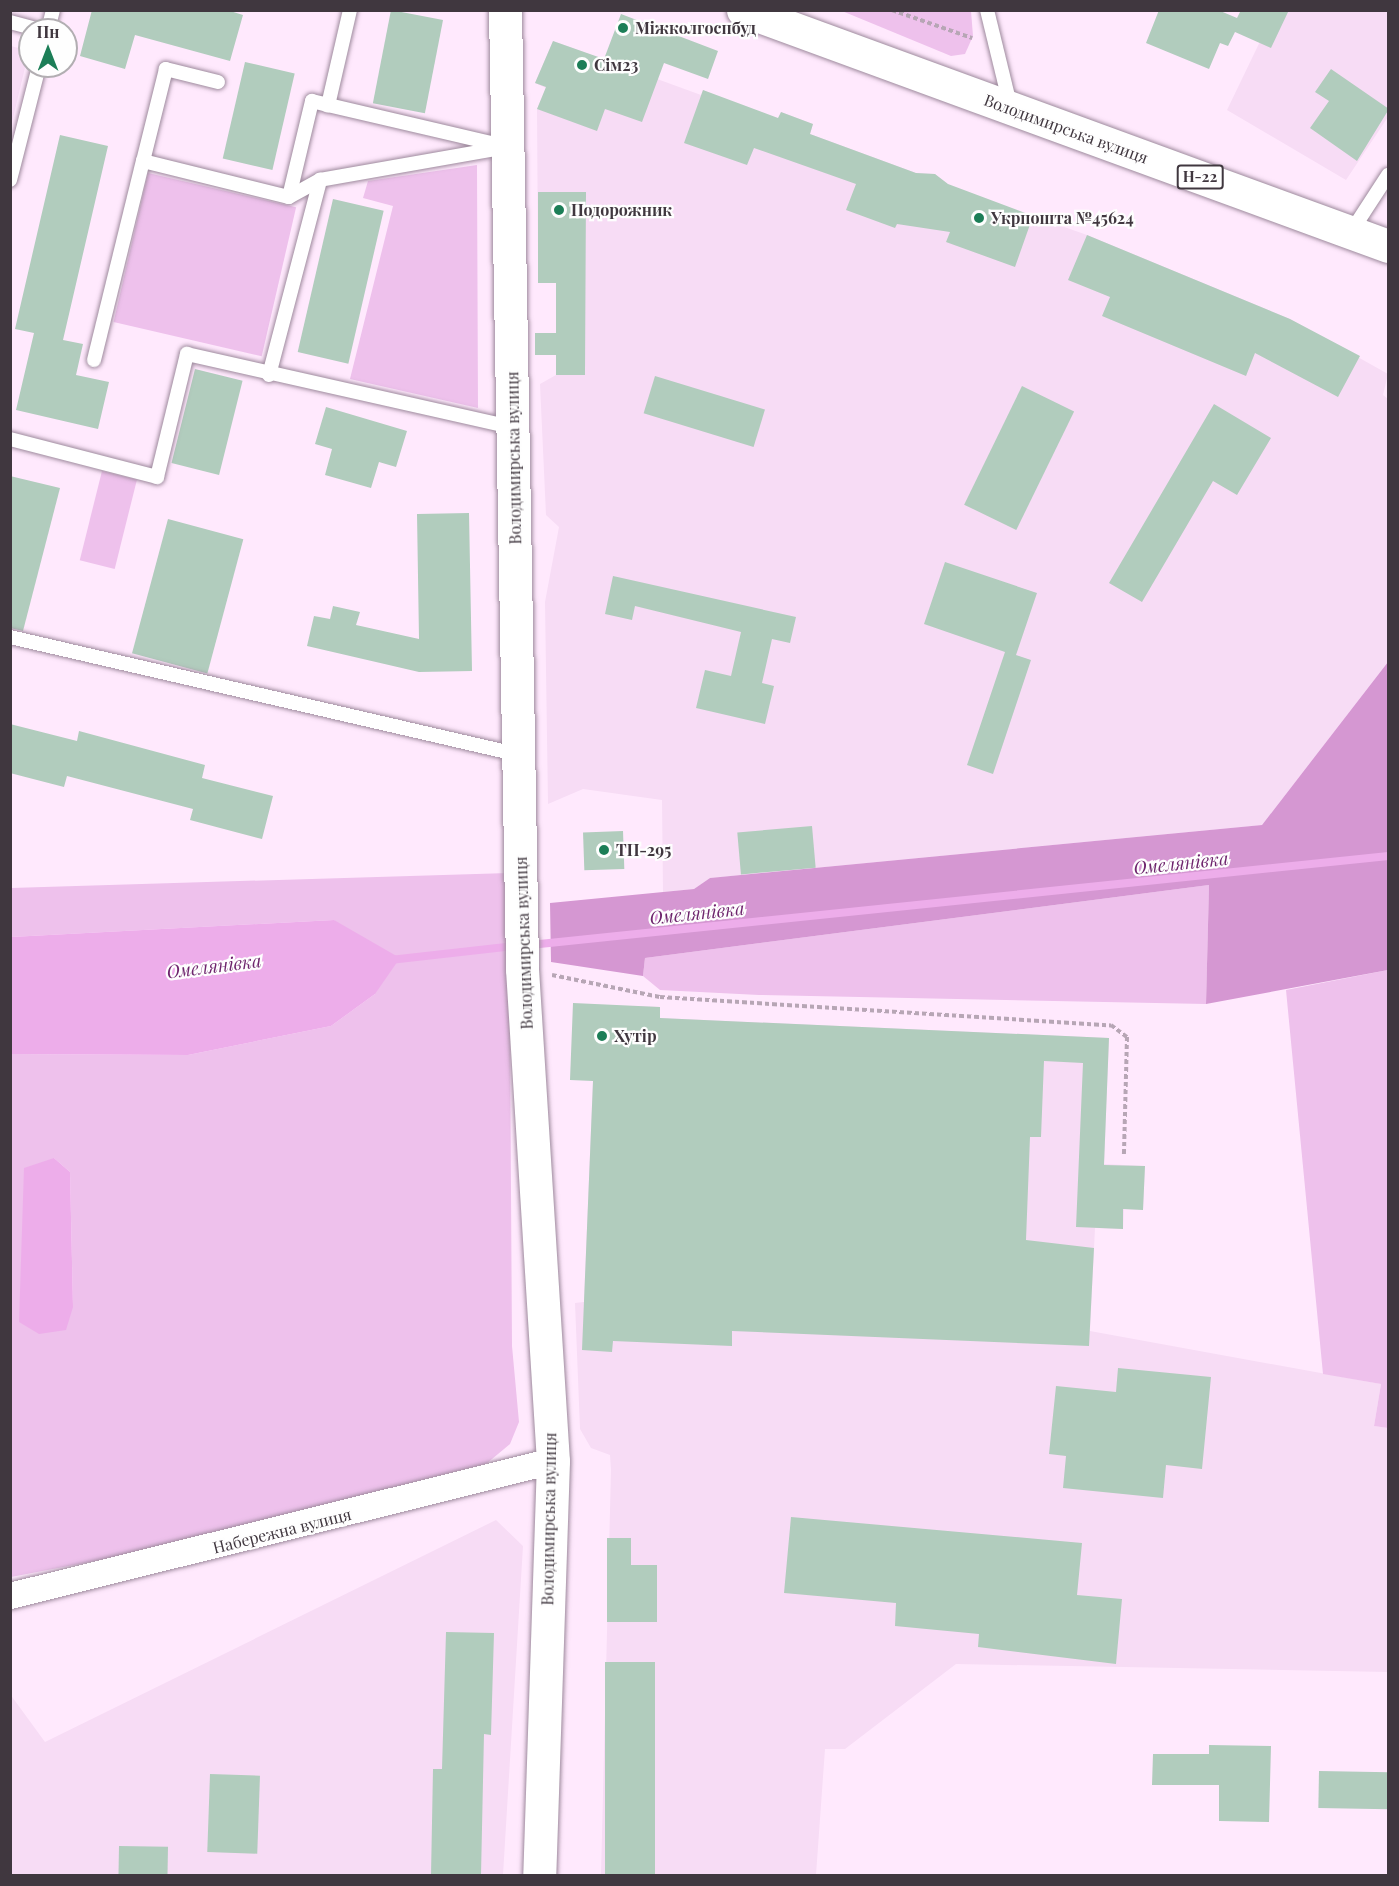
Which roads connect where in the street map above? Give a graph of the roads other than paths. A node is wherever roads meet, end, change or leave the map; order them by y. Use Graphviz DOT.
graph roads {
  1 [pos="350,10"];
  2 [pos="505,10"];
  3 [pos="743,10"];
  4 [pos="987,10"];
  5 [pos="788,18"];
  6 [pos="36,78"];
  7 [pos="219,82"];
  8 [pos="328,105"];
  9 [pos="1011,109"];
  10 [pos="508,147"];
  11 [pos="143,161"];
  12 [pos="1389,175"];
  13 [pos="10,180"];
  14 [pos="320,180"];
  15 [pos="289,197"];
  16 [pos="1351,232"];
  17 [pos="1389,246"];
  18 [pos="93,360"];
  19 [pos="269,375"];
  20 [pos="513,428"];
  21 [pos="10,439"];
  22 [pos="10,637"];
  23 [pos="520,755"];
  24 [pos="553,1461"];
  25 [pos="10,1596"];
  26 [pos="539,1875"];
  1 -- 8 [label="lane"];
  2 -- 10 [label="street, Володимирська вулиця"];
  3 -- 5 [label="street, Володимирська вулиця / Н-22"];
  4 -- 9 [label="lane"];
  5 -- 9 [label="street, Володимирська вулиця / Н-22"];
  6 -- 13 [label="lane"];
  7 -- 11 [label="lane"];
  8 -- 10 [label="lane"];
  8 -- 15 [label="lane"];
  9 -- 16 [label="street, Володимирська вулиця / Н-22"];
  10 -- 14 [label="lane"];
  10 -- 20 [label="street, Володимирська вулиця"];
  11 -- 15 [label="lane"];
  11 -- 18 [label="lane"];
  12 -- 16 [label="lane"];
  14 -- 15 [label="lane"];
  14 -- 19 [label="lane"];
  16 -- 17 [label="street, Володимирська вулиця / Н-22"];
  19 -- 20 [label="lane"];
  19 -- 21 [label="lane"];
  20 -- 23 [label="street, Володимирська вулиця"];
  22 -- 23 [label="lane"];
  23 -- 24 [label="street, Володимирська вулиця"];
  24 -- 25 [label="street, Набережна вулиця"];
  24 -- 26 [label="street, Володимирська вулиця"];
}
